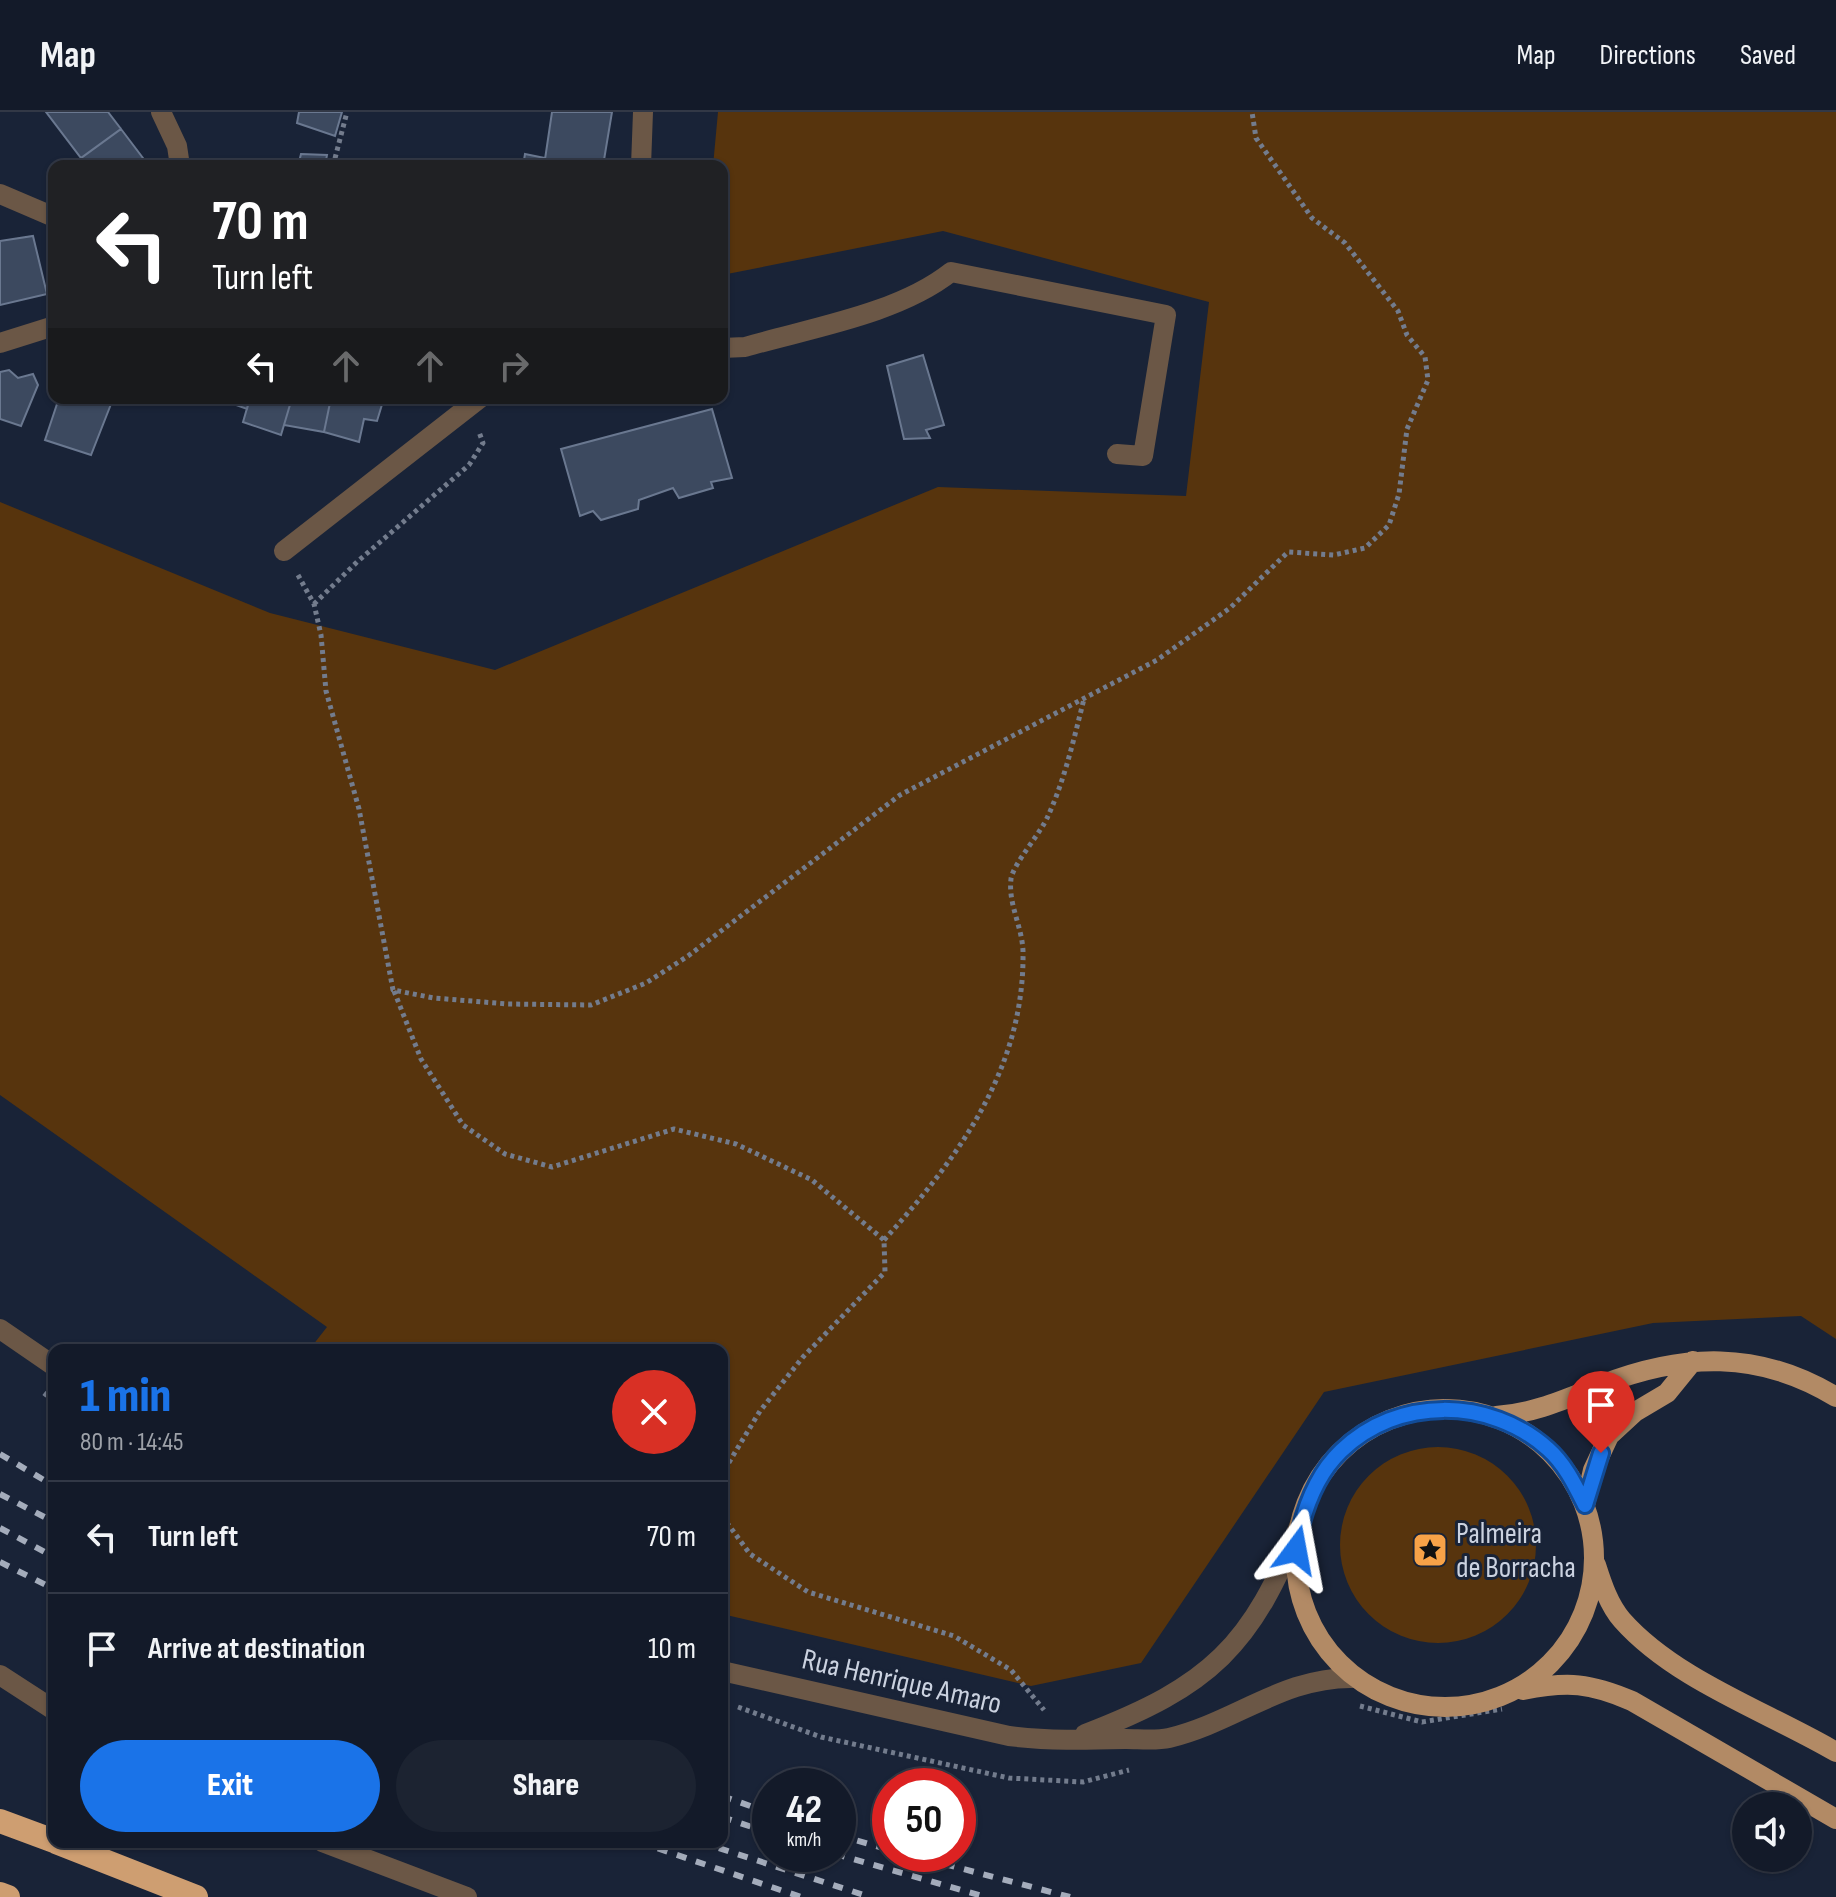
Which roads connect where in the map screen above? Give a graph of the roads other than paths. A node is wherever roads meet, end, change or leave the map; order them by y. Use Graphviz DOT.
graph roads {
  1 [pos="161,112"];
  2 [pos="643,112"];
  3 [pos="179,160"];
  4 [pos="641,160"];
  5 [pos="0,194"];
  6 [pos="48,214"];
  7 [pos="48,328"];
  8 [pos="0,343"];
  9 [pos="728,348"];
  10 [pos="471,404"];
  11 [pos="1117,454"];
  12 [pos="284,551"];
  13 [pos="0,1329"];
  14 [pos="1693,1361"];
  15 [pos="48,1362"];
  16 [pos="1836,1397"];
  17 [pos="1492,1416"];
  18 [pos="1585,1505"];
  19 [pos="1301,1521"];
  20 [pos="1595,1561"];
  21 [pos="728,1672"];
  22 [pos="0,1675"];
  23 [pos="1355,1678"];
  24 [pos="1511,1692"];
  25 [pos="48,1706"];
  26 [pos="1070,1740"];
  27 [pos="1836,1752"];
  28 [pos="1836,1819"];
  29 [pos="0,1821"];
  30 [pos="48,1839"];
  31 [pos="70,1848"];
  32 [pos="338,1848"];
  33 [pos="0,1894"];
  34 [pos="8,1897"];
  35 [pos="196,1897"];
  36 [pos="467,1897"];
  1 -- 3 [label="street"];
  2 -- 4 [label="street"];
  5 -- 6 [label="street"];
  7 -- 8 [label="street"];
  9 -- 11 [label="street"];
  10 -- 12 [label="street"];
  13 -- 15 [label="street"];
  14 -- 16 [label="main road"];
  14 -- 17 [label="main road"];
  14 -- 18 [label="main road"];
  17 -- 18 [label="main road"];
  17 -- 19 [label="main road"];
  18 -- 20 [label="main road"];
  19 -- 23 [label="main road"];
  19 -- 26 [label="street, Rua Henrique Amaro"];
  20 -- 24 [label="main road"];
  20 -- 27 [label="main road"];
  21 -- 26 [label="street, Rua Henrique Amaro"];
  22 -- 25 [label="street"];
  23 -- 24 [label="main road"];
  23 -- 26 [label="street, Rua Henrique Amaro"];
  24 -- 28 [label="main road"];
  29 -- 30 [label="highway"];
  31 -- 35 [label="highway"];
  32 -- 36 [label="street"];
  33 -- 34 [label="highway"];
}
